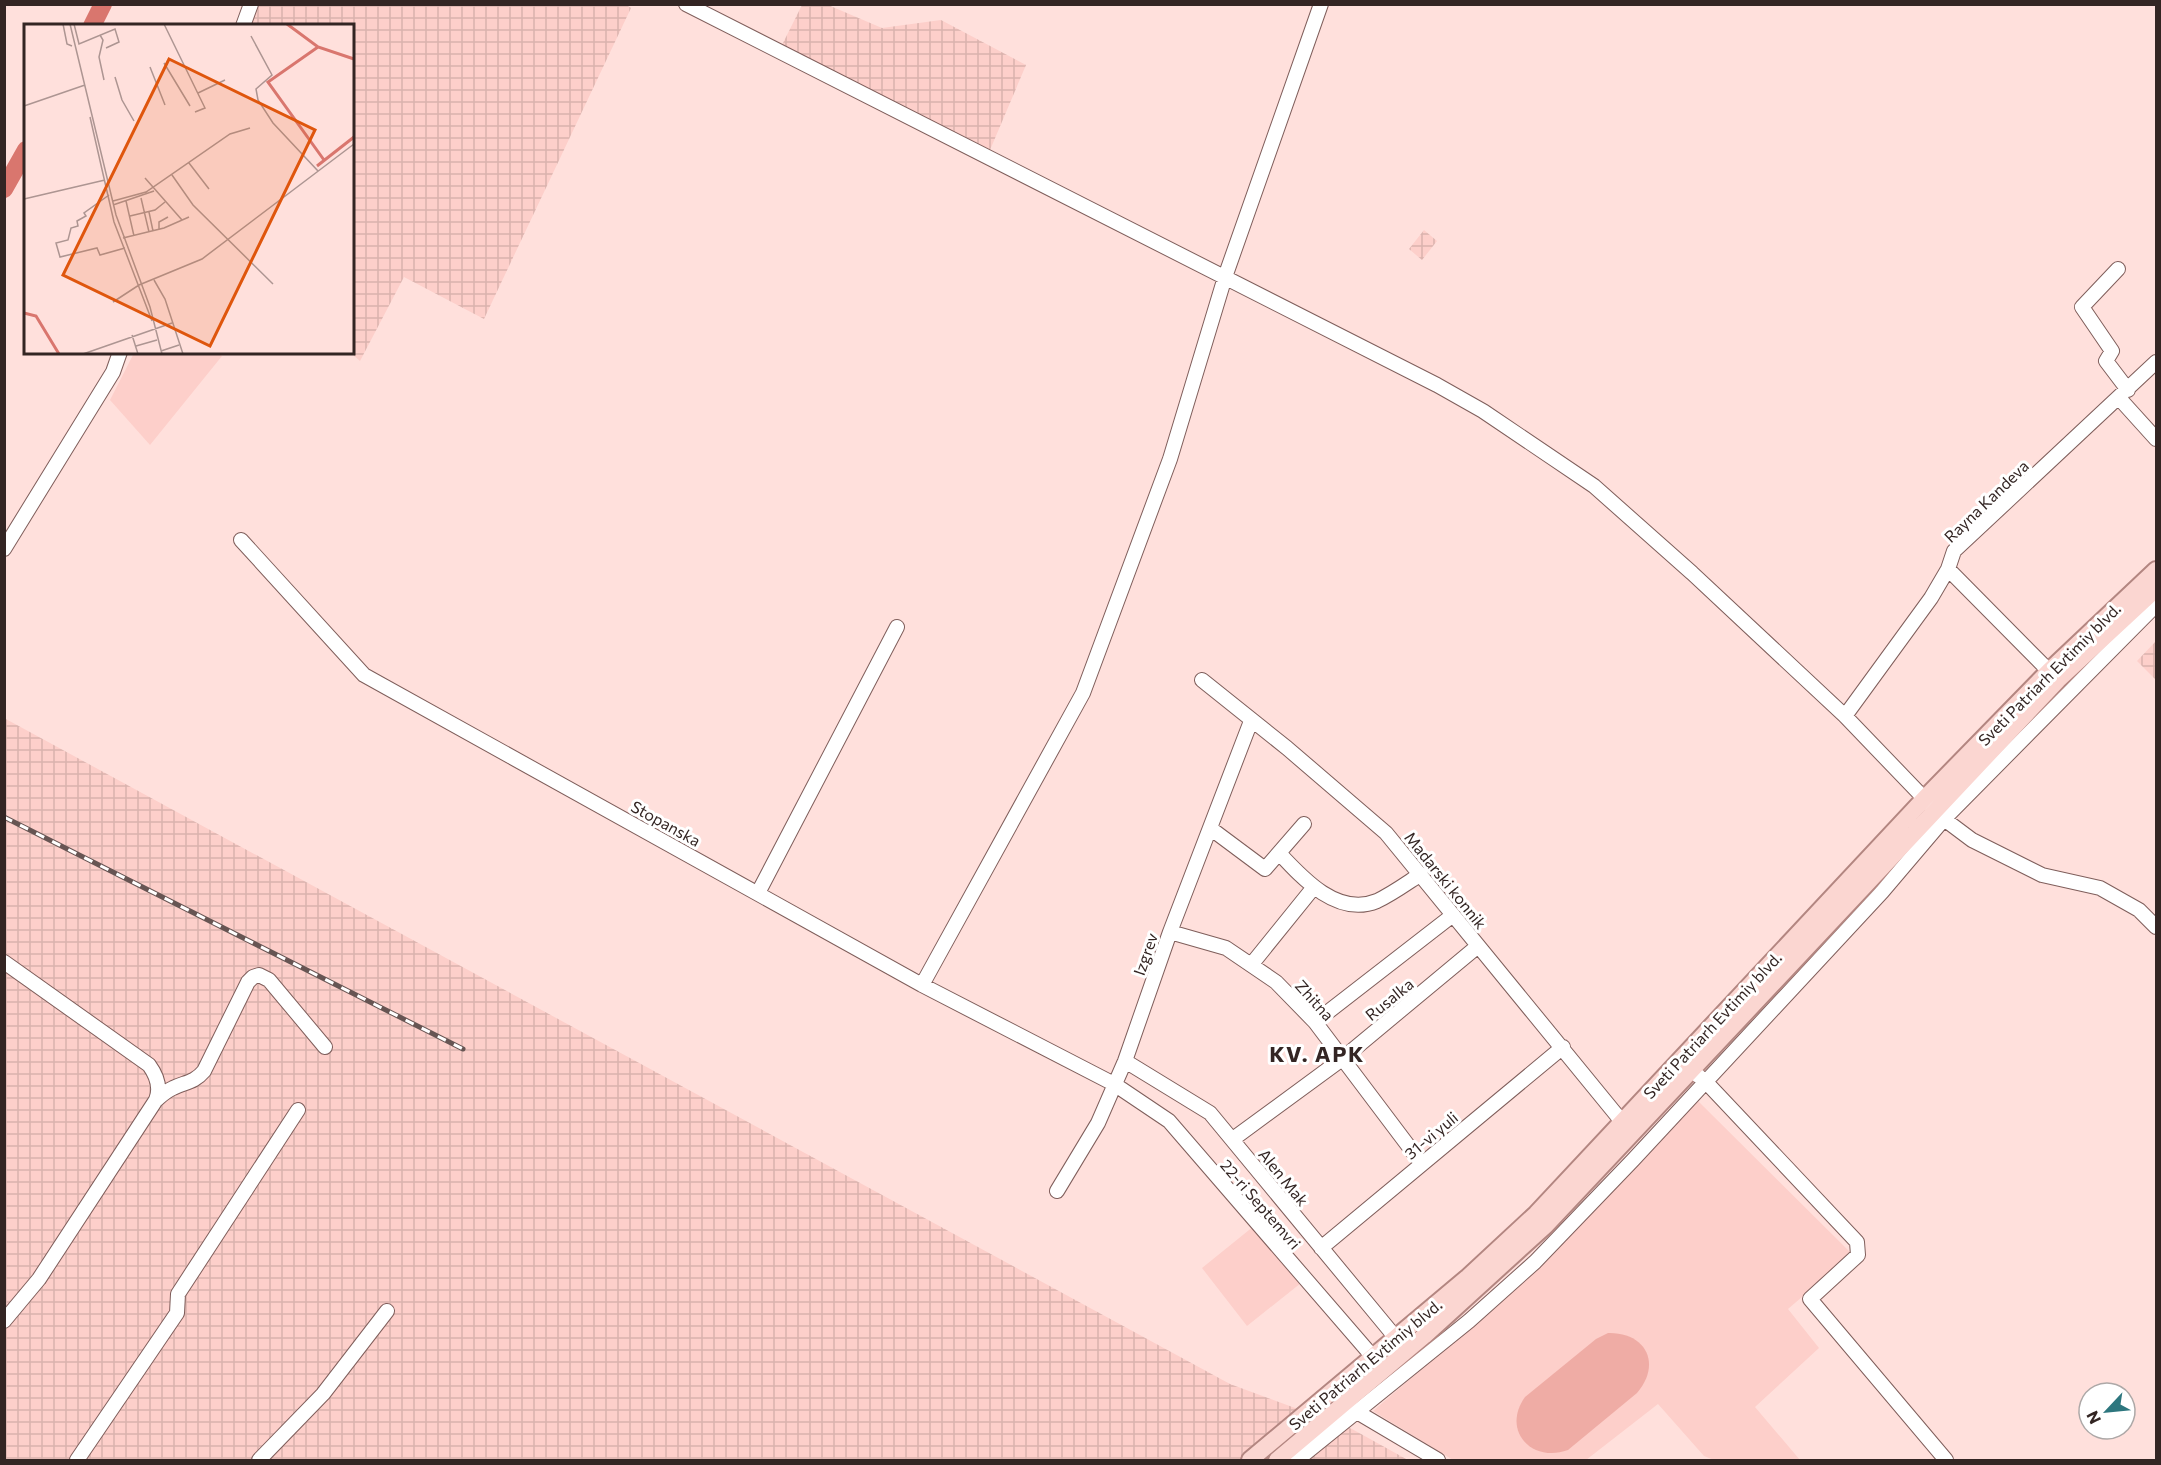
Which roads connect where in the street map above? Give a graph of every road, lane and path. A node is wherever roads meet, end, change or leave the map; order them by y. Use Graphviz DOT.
graph roads {
  1 [pos="250,4"];
  2 [pos="686,4"];
  3 [pos="1321,4"];
  4 [pos="244,24"];
  5 [pos="2118,269"];
  6 [pos="1225,277"];
  7 [pos="119,354"];
  8 [pos="2157,362"];
  9 [pos="2123,394"];
  10 [pos="2157,439"];
  11 [pos="241,540"];
  12 [pos="4,549"];
  13 [pos="1948,569"];
  14 [pos="2157,570"];
  15 [pos="2157,589"];
  16 [pos="2157,605"];
  17 [pos="897,627"];
  18 [pos="2049,671"];
  19 [pos="1202,680"];
  20 [pos="1845,716"];
  21 [pos="1251,721"];
  22 [pos="1935,809"];
  23 [pos="1304,825"];
  24 [pos="1210,828"];
  25 [pos="1279,853"];
  26 [pos="1421,874"];
  27 [pos="1314,887"];
  28 [pos="758,893"];
  29 [pos="1453,915"];
  30 [pos="2157,927"];
  31 [pos="1170,932"];
  32 [pos="1478,946"];
  33 [pos="4,962"];
  34 [pos="1251,965"];
  35 [pos="922,985"];
  36 [pos="1315,1022"];
  37 [pos="325,1047"];
  38 [pos="1563,1047"];
  39 [pos="1342,1059"];
  40 [pos="1125,1061"];
  41 [pos="1691,1070"];
  42 [pos="1706,1082"];
  43 [pos="1114,1084"];
  44 [pos="156,1100"];
  45 [pos="298,1110"];
  46 [pos="1627,1127"];
  47 [pos="1233,1139"];
  48 [pos="1422,1164"];
  49 [pos="1057,1191"];
  50 [pos="1321,1248"];
  51 [pos="387,1311"];
  52 [pos="4,1321"];
  53 [pos="1396,1338"];
  54 [pos="1372,1357"];
  55 [pos="1338,1409"];
  56 [pos="1357,1412"];
  57 [pos="77,1461"];
  58 [pos="259,1461"];
  59 [pos="1250,1461"];
  60 [pos="1277,1461"];
  61 [pos="1297,1461"];
  62 [pos="1438,1461"];
  63 [pos="1946,1461"];
  1 -- 4 [label="street"];
  2 -- 6 [label="street"];
  3 -- 6 [label="street"];
  5 -- 9 [label="street"];
  6 -- 20 [label="street"];
  6 -- 35 [label="street"];
  7 -- 12 [label="street"];
  8 -- 9 [label="street, Rayna Kandeva"];
  9 -- 10 [label="street"];
  9 -- 13 [label="street, Rayna Kandeva"];
  11 -- 28 [label="street, Stopanska"];
  13 -- 18 [label="street"];
  13 -- 20 [label="street, Rayna Kandeva"];
  14 -- 18 [label="main road, Sveti Patriarh Evtimiy blvd."];
  15 -- 22 [label="main road, Sveti Patriarh Evtimiy blvd."];
  16 -- 22 [label="street"];
  17 -- 28 [label="street"];
  18 -- 22 [label="main road, Sveti Patriarh Evtimiy blvd."];
  19 -- 21 [label="street, Madarski konnik"];
  20 -- 22 [label="street"];
  21 -- 24 [label="street, Izgrev"];
  21 -- 26 [label="street, Madarski konnik"];
  22 -- 30 [label="street"];
  22 -- 41 [label="main road, Sveti Patriarh Evtimiy blvd."];
  22 -- 42 [label="street"];
  22 -- 46 [label="main road, Sveti Patriarh Evtimiy blvd."];
  23 -- 25 [label="street"];
  24 -- 25 [label="street"];
  24 -- 31 [label="street, Izgrev"];
  25 -- 27 [label="street"];
  26 -- 27 [label="street"];
  26 -- 29 [label="street, Madarski konnik"];
  27 -- 34 [label="street"];
  28 -- 35 [label="street, Stopanska"];
  29 -- 32 [label="street, Madarski konnik"];
  29 -- 36 [label="street"];
  31 -- 34 [label="street, Zhitna"];
  31 -- 40 [label="street, Izgrev"];
  32 -- 38 [label="street, Madarski konnik"];
  32 -- 39 [label="street, Rusalka"];
  33 -- 44 [label="street"];
  34 -- 36 [label="street, Zhitna"];
  35 -- 43 [label="street, Stopanska"];
  36 -- 39 [label="street, Zhitna"];
  37 -- 44 [label="street"];
  38 -- 46 [label="street, Madarski konnik"];
  38 -- 48 [label="street, 31-vi yuli"];
  39 -- 47 [label="street, Rusalka"];
  39 -- 48 [label="street, Zhitna"];
  40 -- 43 [label="street, Izgrev"];
  40 -- 47 [label="street, Alen Mak"];
  41 -- 42 [label="street"];
  41 -- 46 [label="main road, Sveti Patriarh Evtimiy blvd."];
  42 -- 56 [label="street"];
  42 -- 63 [label="street"];
  43 -- 49 [label="street, Izgrev"];
  43 -- 54 [label="street, 22-ri Septemvri"];
  44 -- 52 [label="street"];
  45 -- 57 [label="street"];
  46 -- 53 [label="main road, Sveti Patriarh Evtimiy blvd."];
  46 -- 55 [label="main road, Sveti Patriarh Evtimiy blvd."];
  47 -- 50 [label="street, Alen Mak"];
  48 -- 50 [label="street, 31-vi yuli"];
  50 -- 53 [label="street, Alen Mak"];
  51 -- 58 [label="street"];
  53 -- 54 [label="main road, Sveti Patriarh Evtimiy blvd."];
  54 -- 59 [label="main road, Sveti Patriarh Evtimiy blvd."];
  55 -- 56 [label="street"];
  55 -- 60 [label="main road, Sveti Patriarh Evtimiy blvd."];
  56 -- 61 [label="street"];
  56 -- 62 [label="street"];
}
